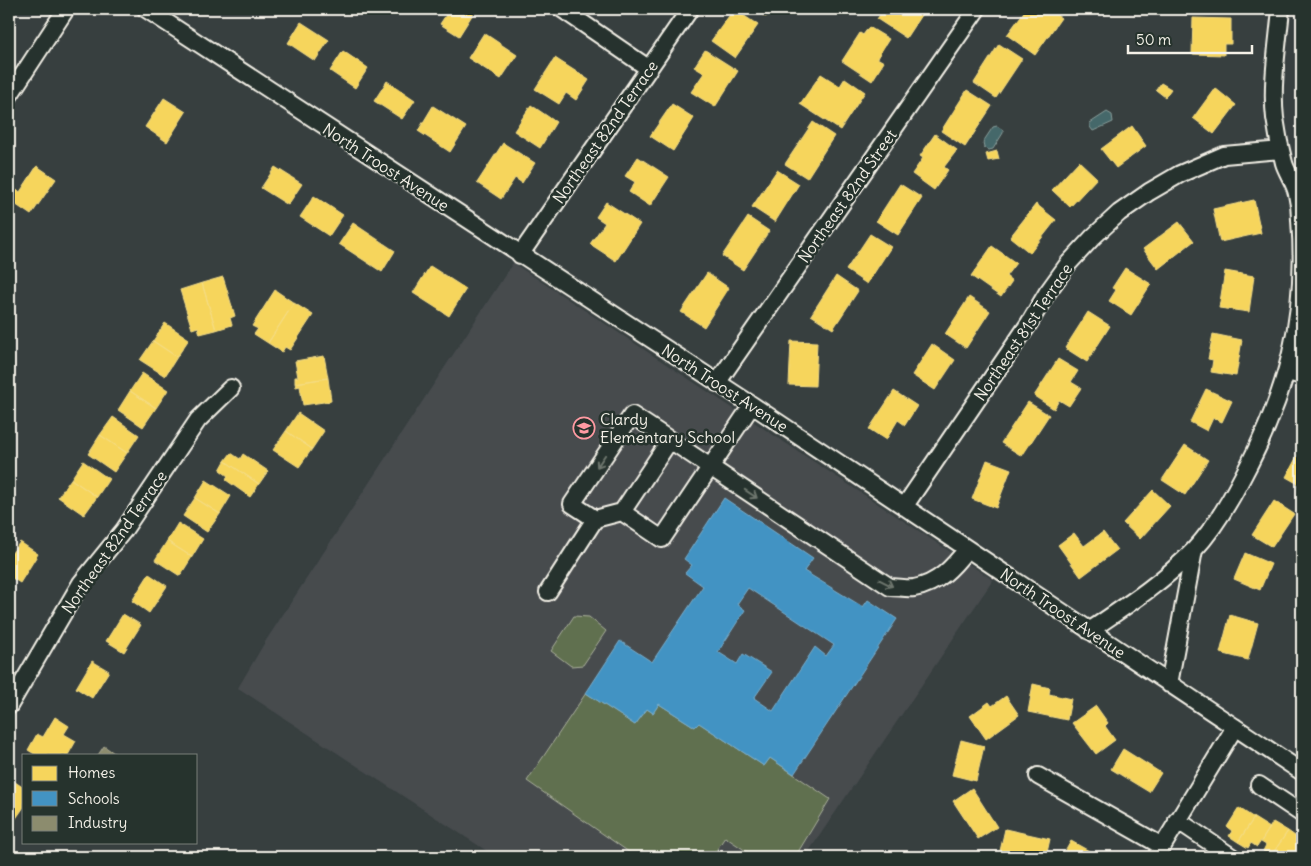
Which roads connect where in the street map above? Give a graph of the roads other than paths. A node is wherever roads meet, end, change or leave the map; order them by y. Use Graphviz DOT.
graph roads {
  1 [pos="66,9"];
  2 [pos="146,9"];
  3 [pos="562,9"];
  4 [pos="690,9"];
  5 [pos="977,9"];
  6 [pos="1281,9"];
  7 [pos="648,68"];
  8 [pos="9,96"];
  9 [pos="1281,150"];
  10 [pos="520,255"];
  11 [pos="1295,374"];
  12 [pos="717,383"];
  13 [pos="231,388"];
  14 [pos="752,405"];
  15 [pos="670,440"];
  16 [pos="710,467"];
  17 [pos="904,507"];
  18 [pos="622,512"];
  19 [pos="595,519"];
  20 [pos="967,549"];
  21 [pos="1194,550"];
  22 [pos="548,592"];
  23 [pos="1089,630"];
  24 [pos="1169,684"];
  25 [pos="9,706"];
  26 [pos="1235,727"];
  27 [pos="1302,772"];
  28 [pos="1038,776"];
  29 [pos="1259,785"];
  30 [pos="1302,814"];
  31 [pos="1177,820"];
  32 [pos="1159,852"];
  33 [pos="1232,857"];
  1 -- 8 [label="street"];
  2 -- 10 [label="street, North Troost Avenue"];
  3 -- 7 [label="street"];
  4 -- 7 [label="street, Northeast 82nd Terrace"];
  5 -- 12 [label="street, Northeast 82nd Street"];
  6 -- 9 [label="street"];
  7 -- 10 [label="street, Northeast 82nd Terrace"];
  9 -- 11 [label="street"];
  9 -- 17 [label="street, Northeast 81st Terrace"];
  10 -- 12 [label="street, North Troost Avenue"];
  11 -- 21 [label="street"];
  12 -- 14 [label="street, North Troost Avenue"];
  13 -- 25 [label="street, Northeast 82nd Terrace"];
  14 -- 16 [label="street"];
  14 -- 17 [label="street, North Troost Avenue"];
  15 -- 16 [label="street"];
  15 -- 18 [label="street"];
  15 -- 19 [label="street, one-way"];
  16 -- 18 [label="street"];
  16 -- 20 [label="street, one-way"];
  17 -- 20 [label="street, North Troost Avenue"];
  18 -- 19 [label="street"];
  19 -- 22 [label="street"];
  20 -- 23 [label="street, North Troost Avenue"];
  21 -- 23 [label="street"];
  21 -- 24 [label="street"];
  23 -- 24 [label="street, North Troost Avenue"];
  24 -- 26 [label="street, North Troost Avenue"];
  26 -- 27 [label="street, North Troost Avenue"];
  26 -- 31 [label="street"];
  28 -- 32 [label="street"];
  29 -- 30 [label="street"];
  31 -- 32 [label="street"];
  31 -- 33 [label="street"];
}
